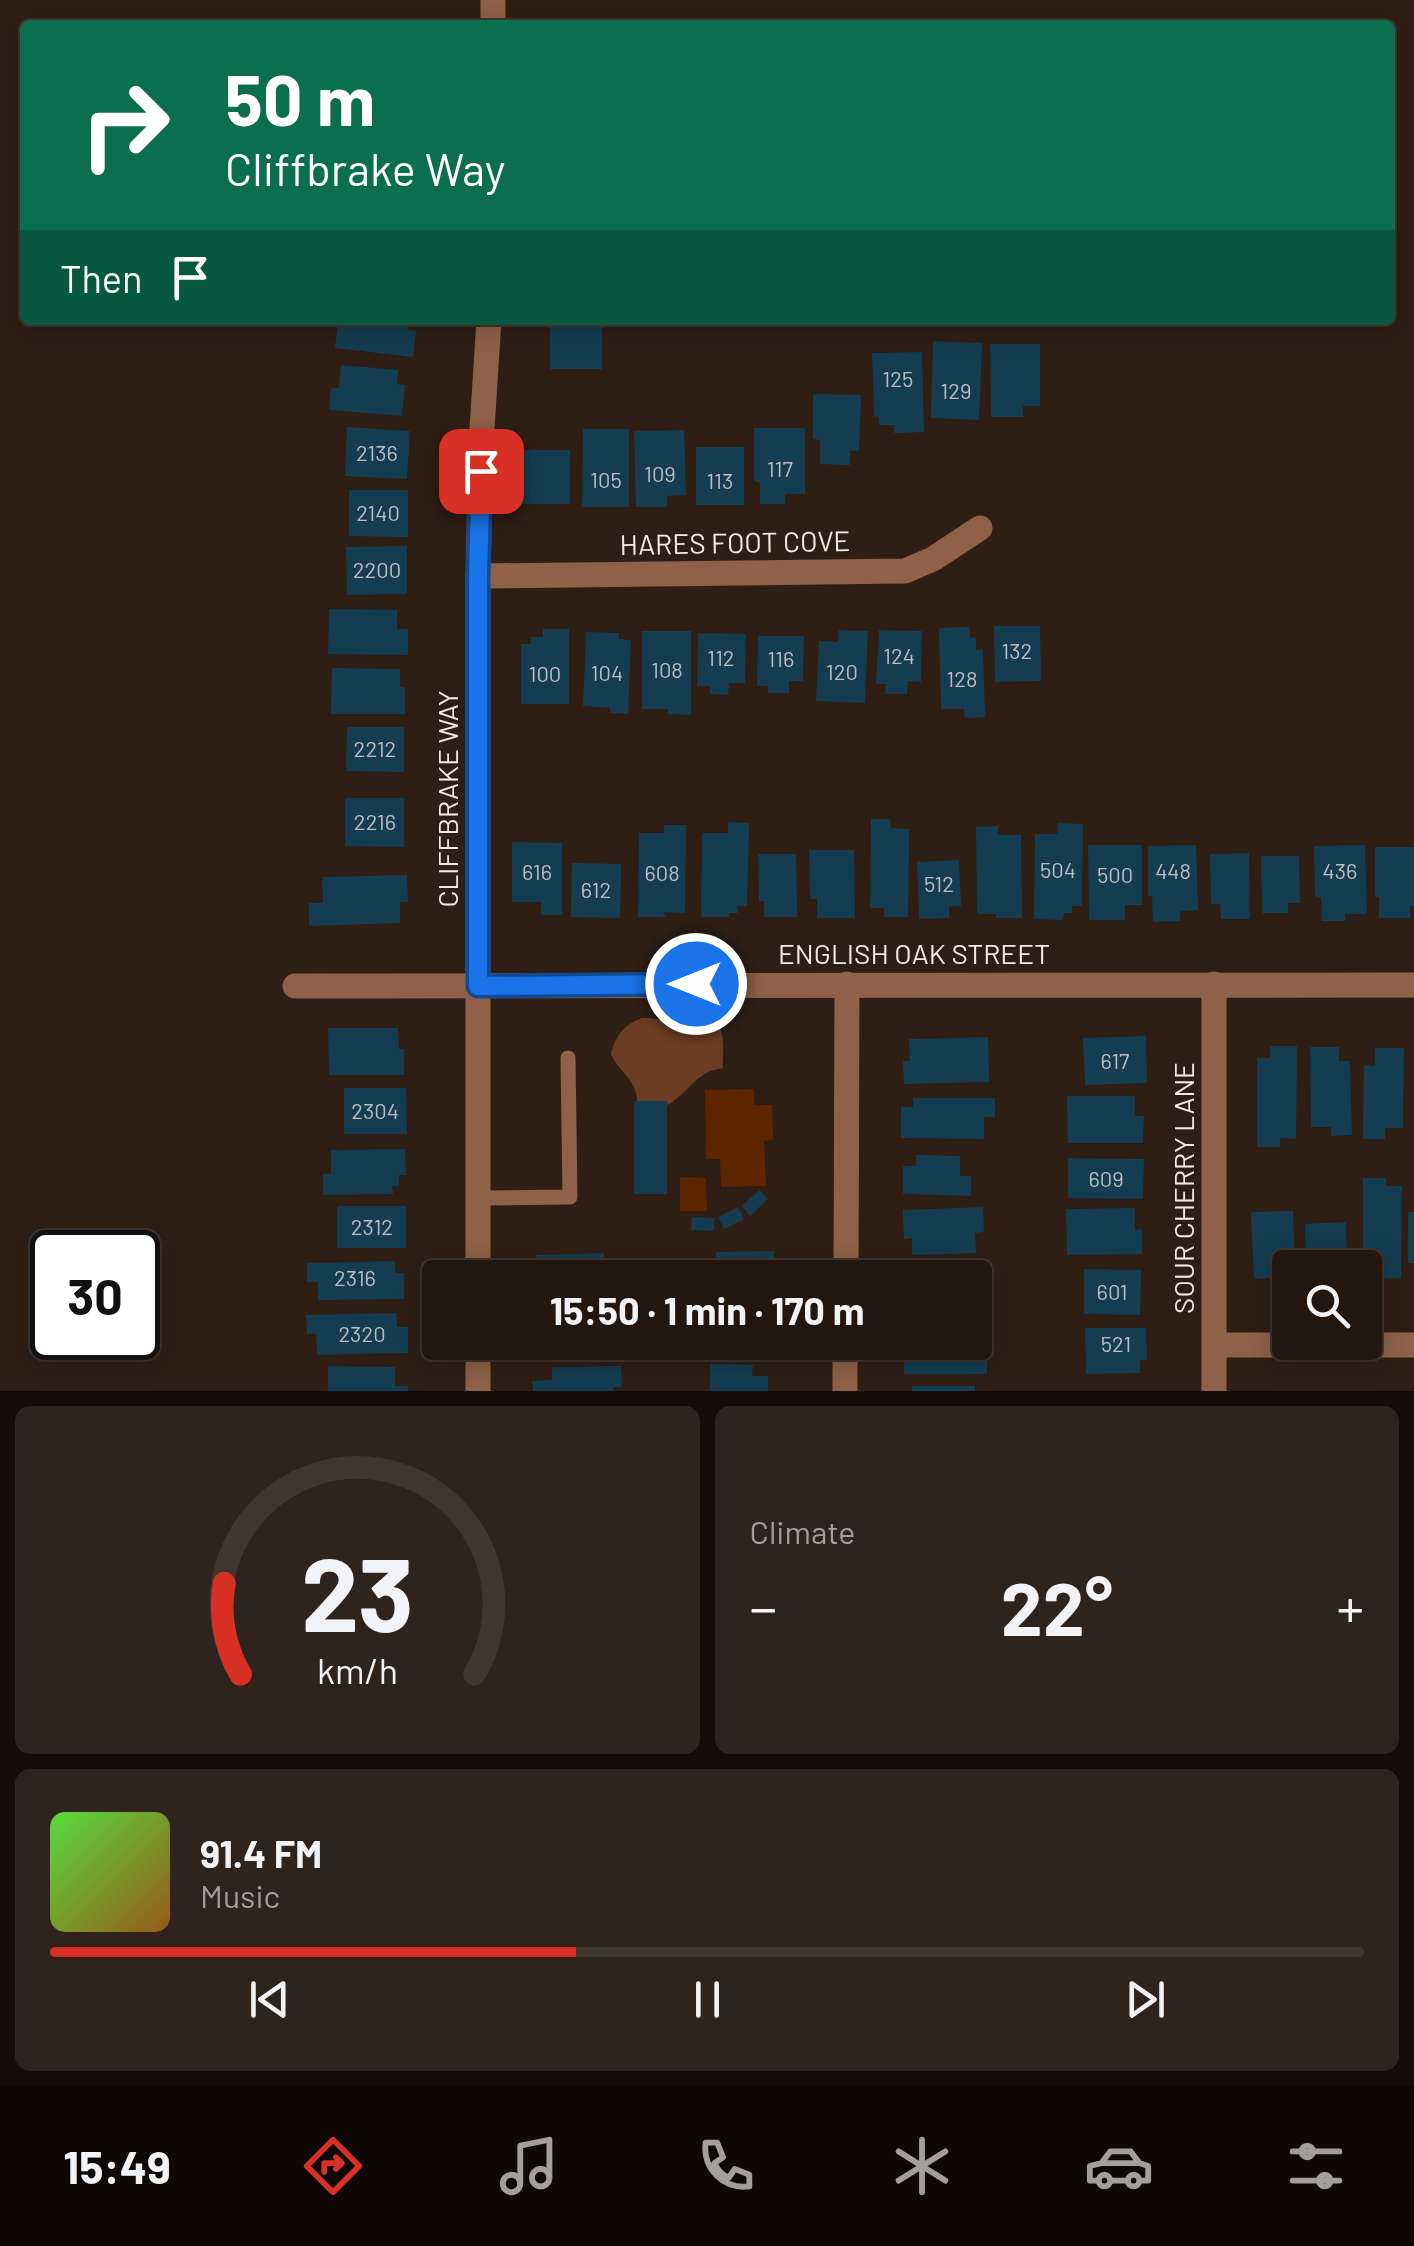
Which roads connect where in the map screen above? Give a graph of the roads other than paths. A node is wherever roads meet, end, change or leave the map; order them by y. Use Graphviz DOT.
graph roads {
  1 [pos="490,325"];
  2 [pos="980,528"];
  3 [pos="478,576"];
  4 [pos="847,984"];
  5 [pos="1214,984"];
  6 [pos="1414,985"];
  7 [pos="295,986"];
  8 [pos="478,986"];
  9 [pos="568,1058"];
  10 [pos="478,1198"];
  11 [pos="478,1260"];
  12 [pos="846,1260"];
  13 [pos="1215,1345"];
  14 [pos="1414,1345"];
  15 [pos="478,1360"];
  16 [pos="845,1360"];
  17 [pos="478,1391"];
  18 [pos="845,1391"];
  19 [pos="1214,1391"];
  1 -- 3 [label="street, CLIFFBRAKE WAY"];
  2 -- 3 [label="street, HARES FOOT COVE"];
  3 -- 8 [label="street, CLIFFBRAKE WAY"];
  4 -- 5 [label="street, ENGLISH OAK STREET"];
  4 -- 8 [label="street, ENGLISH OAK STREET"];
  4 -- 12 [label="street"];
  5 -- 6 [label="street, ENGLISH OAK STREET"];
  5 -- 13 [label="street, SOUR CHERRY LANE"];
  7 -- 8 [label="street, ENGLISH OAK STREET"];
  8 -- 10 [label="street, CLIFFBRAKE WAY"];
  9 -- 10 [label="lane"];
  10 -- 11 [label="street, CLIFFBRAKE WAY"];
  13 -- 14 [label="street"];
  13 -- 19 [label="street, SOUR CHERRY LANE"];
  15 -- 17 [label="street"];
  16 -- 18 [label="street"];
}
